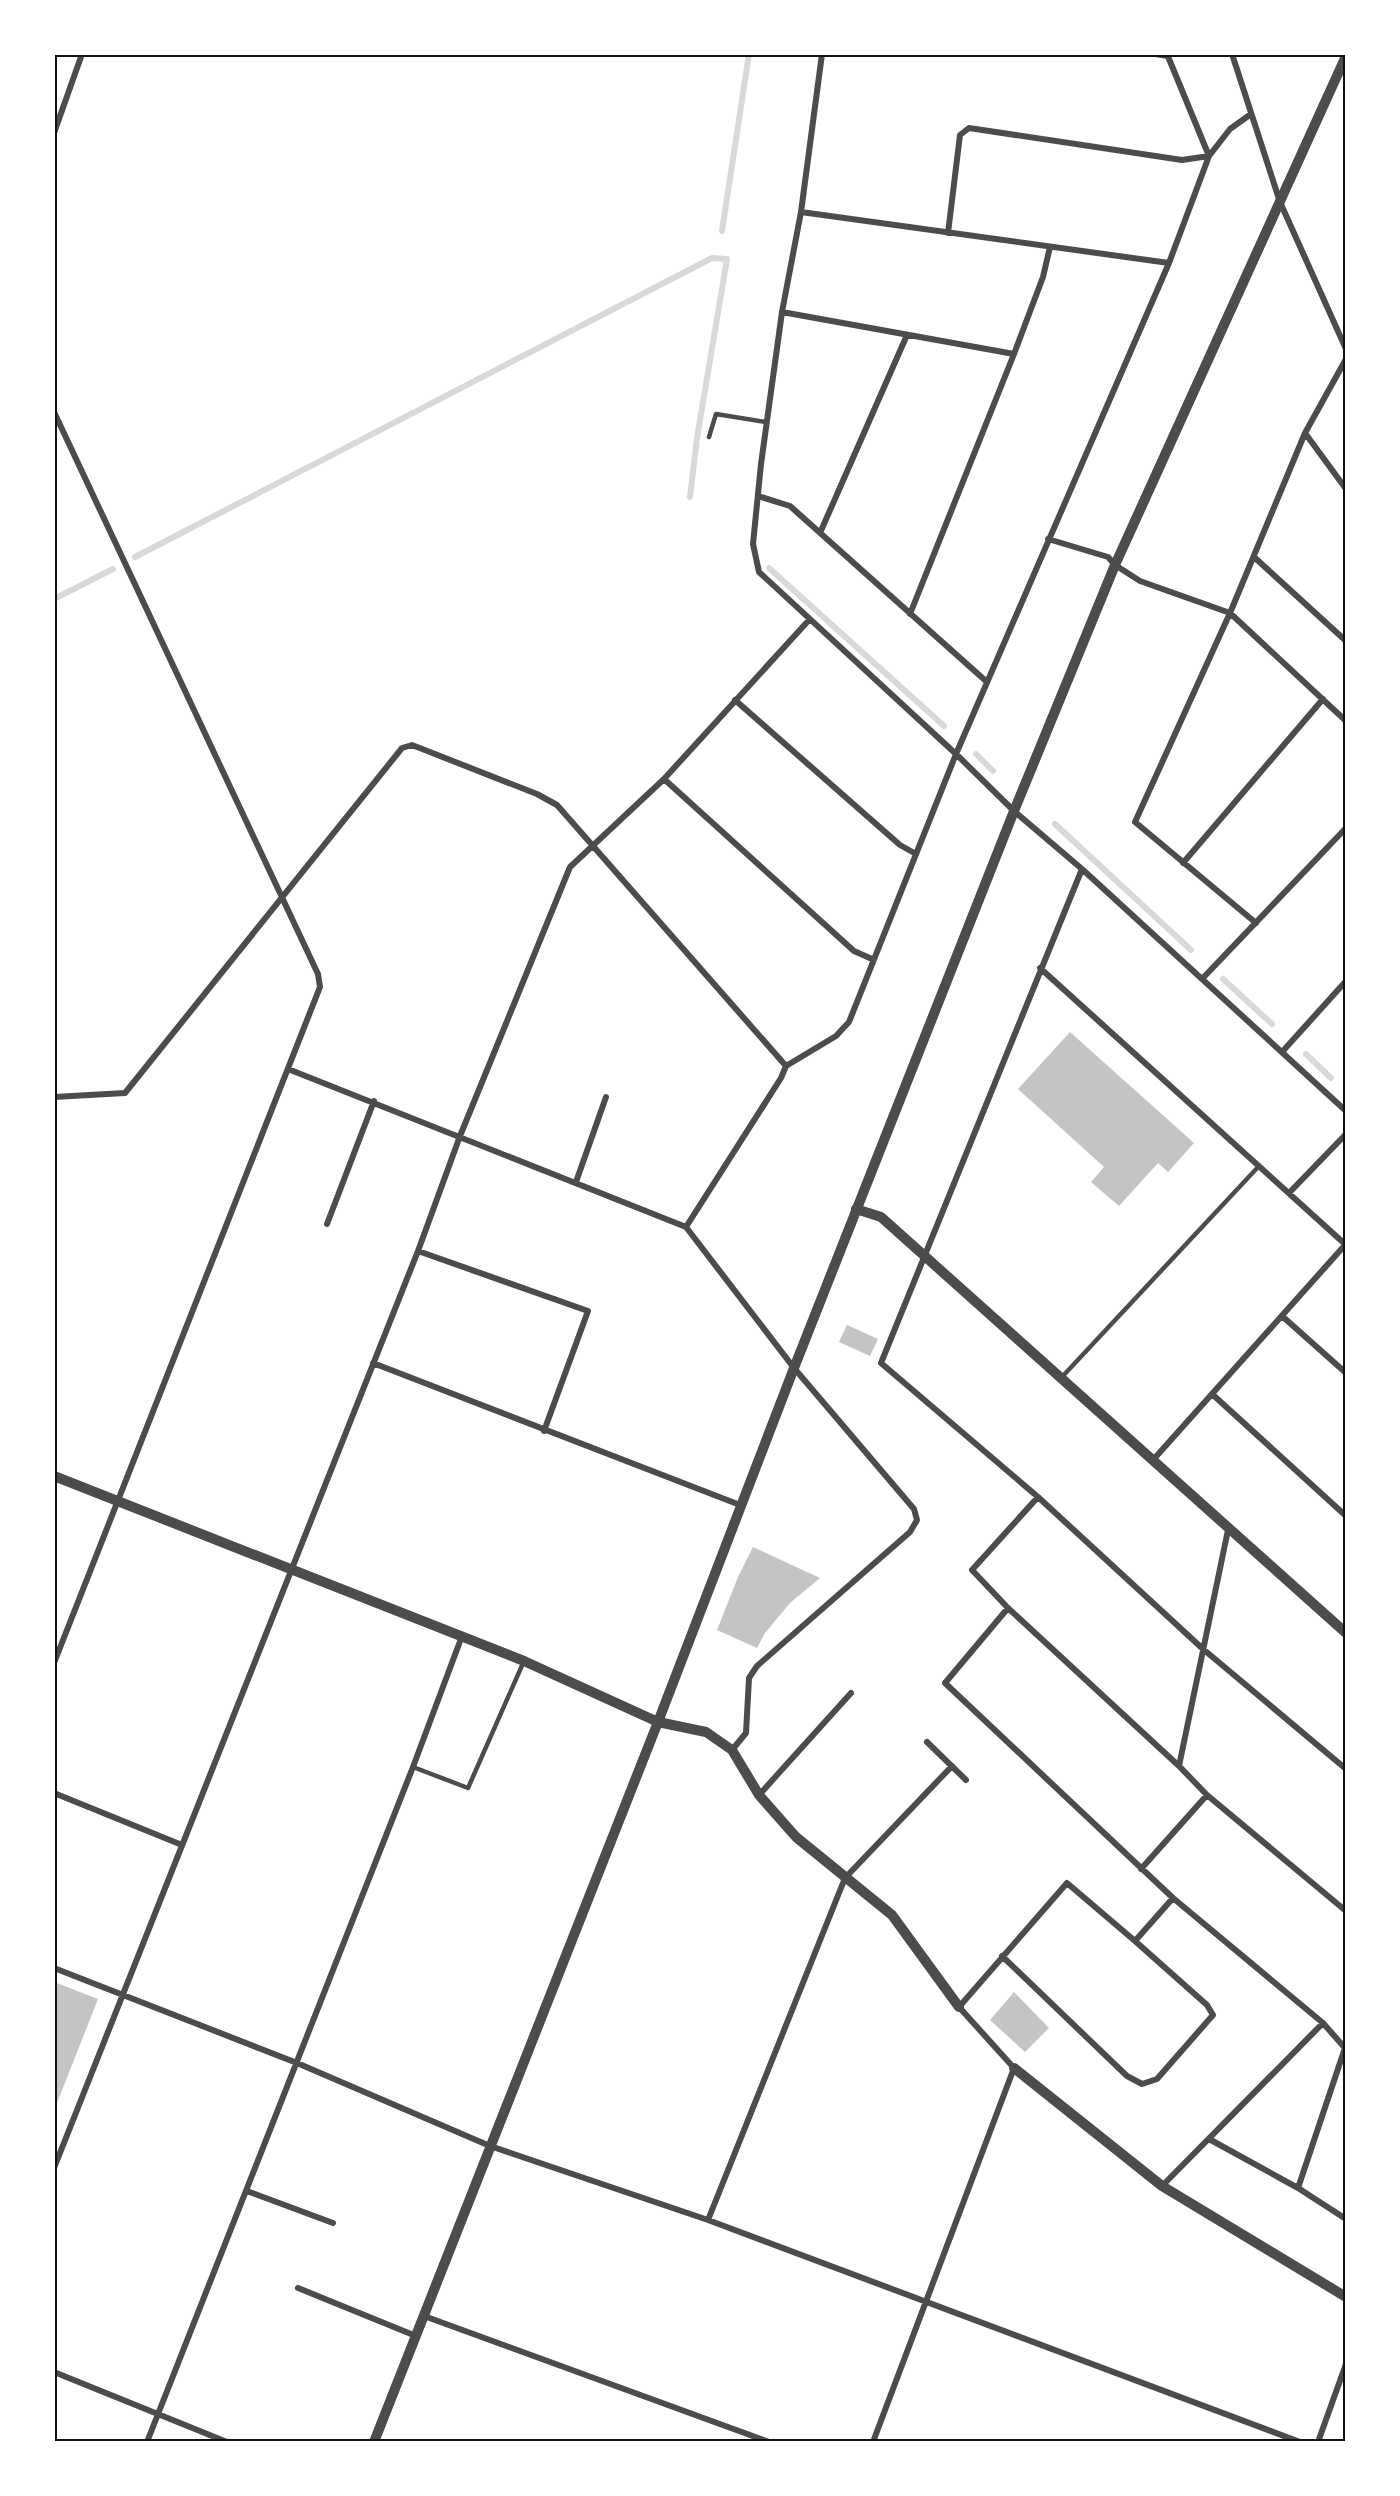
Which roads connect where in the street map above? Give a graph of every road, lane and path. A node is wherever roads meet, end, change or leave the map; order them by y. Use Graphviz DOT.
graph roads {
  1 [pos="82,54"];
  2 [pos="822,54"];
  3 [pos="1156,54"];
  4 [pos="1232,54"];
  5 [pos="1167,55"];
  6 [pos="1346,56"];
  7 [pos="1251,114"];
  8 [pos="54,133"];
  9 [pos="1209,156"];
  10 [pos="1280,202"];
  11 [pos="801,213"];
  12 [pos="948,233"];
  13 [pos="1050,247"];
  14 [pos="1169,263"];
  15 [pos="782,312"];
  16 [pos="907,335"];
  17 [pos="1346,349"];
  18 [pos="1014,354"];
  19 [pos="1346,359"];
  20 [pos="54,412"];
  21 [pos="766,422"];
  22 [pos="1305,433"];
  23 [pos="709,437"];
  24 [pos="1346,489"];
  25 [pos="758,496"];
  26 [pos="820,533"];
  27 [pos="1048,539"];
  28 [pos="1254,557"];
  29 [pos="1115,565"];
  30 [pos="1230,613"];
  31 [pos="910,614"];
  32 [pos="809,620"];
  33 [pos="1346,641"];
  34 [pos="987,682"];
  35 [pos="1323,699"];
  36 [pos="735,700"];
  37 [pos="1346,721"];
  38 [pos="956,754"];
  39 [pos="664,779"];
  40 [pos="1014,811"];
  41 [pos="1346,828"];
  42 [pos="591,846"];
  43 [pos="916,854"];
  44 [pos="1184,863"];
  45 [pos="1082,869"];
  46 [pos="280,897"];
  47 [pos="1256,923"];
  48 [pos="872,960"];
  49 [pos="1040,968"];
  50 [pos="1202,979"];
  51 [pos="1346,981"];
  52 [pos="1282,1052"];
  53 [pos="786,1066"];
  54 [pos="288,1069"];
  55 [pos="54,1097"];
  56 [pos="606,1097"];
  57 [pos="374,1101"];
  58 [pos="1346,1111"];
  59 [pos="1346,1134"];
  60 [pos="460,1136"];
  61 [pos="1259,1166"];
  62 [pos="576,1182"];
  63 [pos="1290,1192"];
  64 [pos="856,1209"];
  65 [pos="327,1224"];
  66 [pos="686,1227"];
  67 [pos="1346,1245"];
  68 [pos="418,1251"];
  69 [pos="925,1256"];
  70 [pos="1282,1316"];
  71 [pos="373,1364"];
  72 [pos="794,1368"];
  73 [pos="1346,1373"];
  74 [pos="1061,1378"];
  75 [pos="1212,1395"];
  76 [pos="544,1431"];
  77 [pos="1153,1460"];
  78 [pos="54,1476"];
  79 [pos="1038,1497"];
  80 [pos="118,1502"];
  81 [pos="740,1505"];
  82 [pos="1346,1516"];
  83 [pos="1228,1530"];
  84 [pos="291,1569"];
  85 [pos="1008,1608"];
  86 [pos="1346,1633"];
  87 [pos="462,1636"];
  88 [pos="1203,1648"];
  89 [pos="524,1661"];
  90 [pos="54,1663"];
  91 [pos="851,1693"];
  92 [pos="658,1722"];
  93 [pos="927,1742"];
  94 [pos="732,1750"];
  95 [pos="1179,1766"];
  96 [pos="413,1767"];
  97 [pos="952,1767"];
  98 [pos="1346,1769"];
  99 [pos="966,1780"];
  100 [pos="54,1793"];
  101 [pos="1207,1794"];
  102 [pos="759,1795"];
  103 [pos="182,1845"];
  104 [pos="1141,1869"];
  105 [pos="845,1878"];
  106 [pos="1173,1898"];
  107 [pos="1346,1911"];
  108 [pos="1135,1941"];
  109 [pos="1002,1956"];
  110 [pos="54,1968"];
  111 [pos="123,1995"];
  112 [pos="959,2007"];
  113 [pos="1323,2023"];
  114 [pos="1345,2046"];
  115 [pos="297,2063"];
  116 [pos="1014,2068"];
  117 [pos="1209,2139"];
  118 [pos="490,2146"];
  119 [pos="54,2168"];
  120 [pos="1162,2186"];
  121 [pos="1298,2188"];
  122 [pos="247,2191"];
  123 [pos="1346,2219"];
  124 [pos="708,2220"];
  125 [pos="333,2223"];
  126 [pos="298,2288"];
  127 [pos="1346,2297"];
  128 [pos="925,2301"];
  129 [pos="424,2316"];
  130 [pos="416,2336"];
  131 [pos="1346,2364"];
  132 [pos="54,2372"];
  133 [pos="158,2414"];
  134 [pos="147,2442"];
  135 [pos="227,2442"];
  136 [pos="374,2442"];
  137 [pos="769,2442"];
  138 [pos="873,2442"];
  139 [pos="1300,2442"];
  140 [pos="1318,2442"];
  1 -- 8 [label="street"];
  2 -- 11 [label="street"];
  3 -- 5 [label="street"];
  4 -- 7 [label="street"];
  5 -- 9 [label="street"];
  6 -- 10 [label="street"];
  7 -- 9 [label="street"];
  7 -- 10 [label="street"];
  9 -- 12 [label="street"];
  9 -- 14 [label="street"];
  10 -- 17 [label="street"];
  10 -- 29 [label="street"];
  11 -- 12 [label="street"];
  11 -- 15 [label="street"];
  12 -- 13 [label="street"];
  13 -- 14 [label="street"];
  13 -- 18 [label="street"];
  14 -- 27 [label="street"];
  15 -- 16 [label="street"];
  15 -- 21 [label="street"];
  16 -- 18 [label="street"];
  16 -- 26 [label="street"];
  18 -- 31 [label="street"];
  19 -- 22 [label="street"];
  20 -- 46 [label="street"];
  21 -- 23 [label="lane"];
  21 -- 25 [label="street"];
  22 -- 24 [label="street"];
  22 -- 28 [label="street"];
  25 -- 26 [label="street"];
  25 -- 32 [label="street"];
  26 -- 31 [label="street"];
  27 -- 29 [label="street"];
  27 -- 34 [label="street"];
  28 -- 30 [label="street"];
  28 -- 33 [label="street"];
  29 -- 30 [label="street"];
  29 -- 40 [label="street"];
  30 -- 35 [label="street"];
  30 -- 44 [label="street"];
  31 -- 34 [label="street"];
  32 -- 36 [label="street"];
  32 -- 38 [label="street"];
  34 -- 38 [label="street"];
  35 -- 37 [label="street"];
  35 -- 44 [label="street"];
  36 -- 39 [label="street"];
  36 -- 43 [label="street"];
  38 -- 40 [label="street"];
  38 -- 43 [label="street"];
  39 -- 42 [label="street"];
  39 -- 48 [label="street"];
  40 -- 45 [label="street"];
  40 -- 64 [label="street"];
  41 -- 47 [label="street"];
  42 -- 46 [label="street"];
  42 -- 53 [label="street"];
  42 -- 60 [label="street"];
  43 -- 48 [label="street"];
  44 -- 47 [label="street"];
  45 -- 49 [label="street"];
  45 -- 50 [label="street"];
  46 -- 54 [label="street"];
  46 -- 55 [label="street"];
  47 -- 50 [label="street"];
  48 -- 53 [label="street"];
  49 -- 61 [label="street"];
  49 -- 69 [label="street"];
  50 -- 52 [label="street"];
  51 -- 52 [label="street"];
  52 -- 58 [label="street"];
  53 -- 66 [label="street"];
  54 -- 57 [label="street"];
  54 -- 80 [label="street"];
  56 -- 62 [label="street"];
  57 -- 60 [label="street"];
  57 -- 65 [label="street"];
  59 -- 63 [label="street"];
  60 -- 62 [label="street"];
  60 -- 68 [label="street"];
  61 -- 63 [label="street"];
  61 -- 74 [label="lane"];
  62 -- 66 [label="street"];
  63 -- 67 [label="street"];
  64 -- 69 [label="street"];
  64 -- 72 [label="street"];
  66 -- 72 [label="street"];
  67 -- 70 [label="street"];
  68 -- 71 [label="street"];
  68 -- 76 [label="street"];
  69 -- 74 [label="street"];
  69 -- 79 [label="street"];
  70 -- 73 [label="street"];
  70 -- 75 [label="street"];
  71 -- 76 [label="street"];
  71 -- 84 [label="street"];
  72 -- 81 [label="street"];
  72 -- 94 [label="street"];
  74 -- 77 [label="street"];
  75 -- 77 [label="street"];
  75 -- 82 [label="street"];
  76 -- 81 [label="street"];
  77 -- 83 [label="street"];
  78 -- 80 [label="street"];
  79 -- 85 [label="street"];
  79 -- 88 [label="street"];
  80 -- 84 [label="street"];
  80 -- 90 [label="street"];
  81 -- 92 [label="street"];
  83 -- 86 [label="street"];
  83 -- 88 [label="street"];
  84 -- 87 [label="street"];
  84 -- 103 [label="street"];
  85 -- 95 [label="street"];
  85 -- 104 [label="street"];
  87 -- 89 [label="street"];
  87 -- 96 [label="street"];
  88 -- 95 [label="street"];
  88 -- 98 [label="street"];
  89 -- 92 [label="street"];
  89 -- 96 [label="lane"];
  91 -- 102 [label="street"];
  92 -- 94 [label="street"];
  92 -- 118 [label="street"];
  93 -- 97 [label="street"];
  94 -- 102 [label="street"];
  95 -- 101 [label="street"];
  96 -- 115 [label="street"];
  97 -- 99 [label="street"];
  97 -- 105 [label="street"];
  100 -- 103 [label="street"];
  101 -- 104 [label="street"];
  101 -- 107 [label="street"];
  102 -- 105 [label="street"];
  103 -- 111 [label="street"];
  104 -- 106 [label="street"];
  105 -- 112 [label="street"];
  105 -- 124 [label="street"];
  106 -- 108 [label="street"];
  106 -- 113 [label="street"];
  108 -- 109 [label="street"];
  108 -- 109 [label="street"];
  109 -- 112 [label="street"];
  110 -- 111 [label="street"];
  111 -- 115 [label="street"];
  111 -- 119 [label="street"];
  112 -- 116 [label="street"];
  113 -- 114 [label="street"];
  113 -- 117 [label="street"];
  114 -- 121 [label="street"];
  115 -- 118 [label="street"];
  115 -- 122 [label="street"];
  116 -- 120 [label="street"];
  116 -- 128 [label="street"];
  117 -- 120 [label="street"];
  117 -- 121 [label="street"];
  118 -- 124 [label="street"];
  118 -- 129 [label="street"];
  120 -- 127 [label="street"];
  121 -- 123 [label="street"];
  122 -- 125 [label="street"];
  122 -- 133 [label="street"];
  124 -- 128 [label="street"];
  126 -- 130 [label="street"];
  128 -- 138 [label="street"];
  128 -- 139 [label="street"];
  129 -- 130 [label="street"];
  129 -- 137 [label="street"];
  130 -- 136 [label="street"];
  131 -- 140 [label="street"];
  132 -- 133 [label="street"];
  133 -- 134 [label="street"];
  133 -- 135 [label="street"];
}
